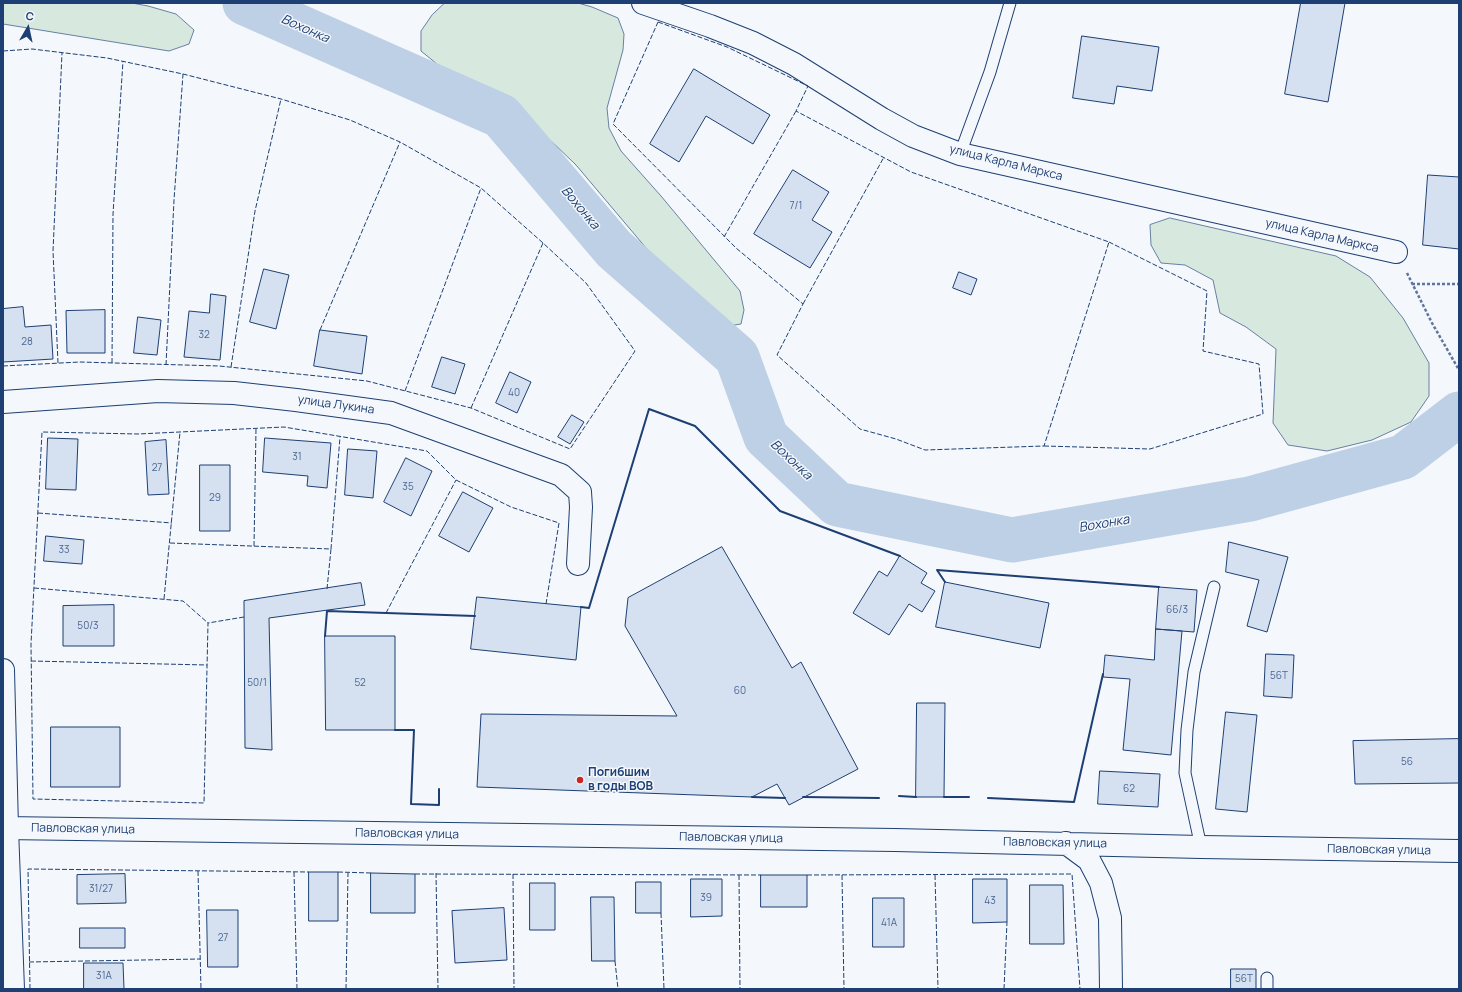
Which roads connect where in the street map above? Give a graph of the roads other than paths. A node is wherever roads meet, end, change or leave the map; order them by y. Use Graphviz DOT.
graph roads {
  1 [pos="643,3"];
  2 [pos="1010,3"];
  3 [pos="960,154"];
  4 [pos="1396,252"];
  5 [pos="3,402"];
  6 [pos="578,564"];
  7 [pos="1214,587"];
  8 [pos="3,670"];
  9 [pos="5,828"];
  10 [pos="1066,844"];
  11 [pos="1201,847"];
  12 [pos="1459,851"];
  13 [pos="13,989"];
  14 [pos="1112,989"];
  1 -- 3 [label="street, улица Карла Маркса"];
  2 -- 3 [label="lane"];
  3 -- 4 [label="street, улица Карла Маркса"];
  5 -- 6 [label="street, улица Лукина"];
  7 -- 11 [label="lane"];
  8 -- 9 [label="street"];
  9 -- 10 [label="street, Павловская улица"];
  9 -- 13 [label="street"];
  10 -- 11 [label="street, Павловская улица"];
  10 -- 14 [label="street"];
  11 -- 12 [label="street, Павловская улица"];
}
